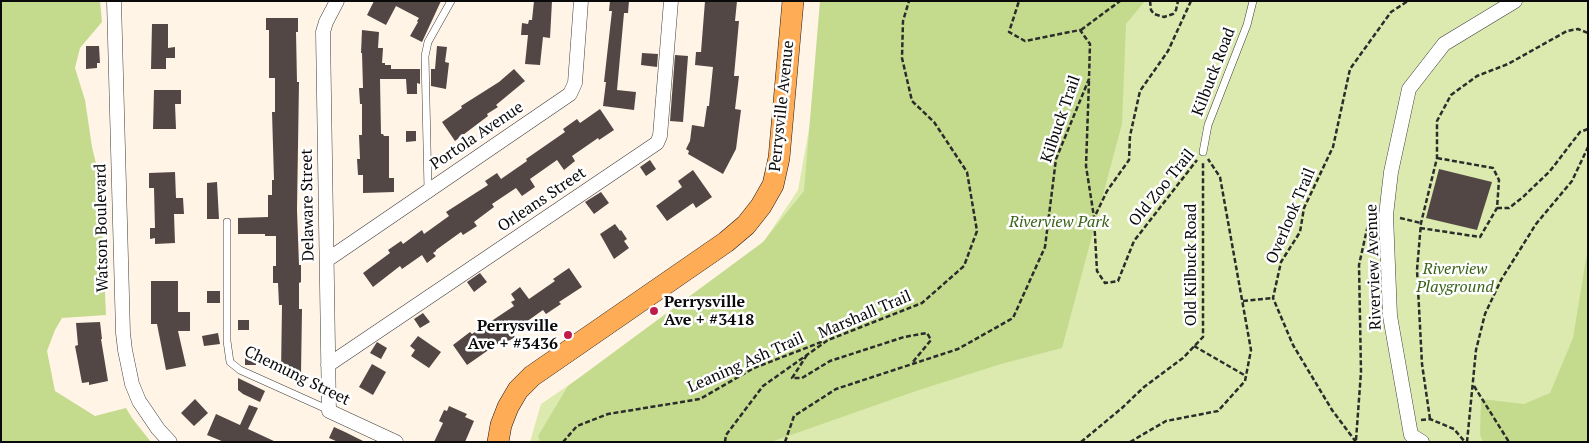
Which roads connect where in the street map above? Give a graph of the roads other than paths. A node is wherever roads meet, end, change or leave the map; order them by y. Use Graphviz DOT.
graph roads {
  1 [pos="114,1"];
  2 [pos="337,1"];
  3 [pos="451,1"];
  4 [pos="581,1"];
  5 [pos="671,1"];
  6 [pos="793,1"];
  7 [pos="1252,1"];
  8 [pos="1515,1"];
  9 [pos="1203,152"];
  10 [pos="428,191"];
  11 [pos="227,222"];
  12 [pos="327,260"];
  13 [pos="328,365"];
  14 [pos="329,411"];
  15 [pos="1413,436"];
  16 [pos="170,442"];
  17 [pos="396,442"];
  18 [pos="498,442"];
  1 -- 16 [label="street, Watson Boulevard"];
  2 -- 12 [label="street, Delaware Street"];
  3 -- 10 [label="lane"];
  4 -- 10 [label="street, Portola Avenue"];
  5 -- 13 [label="street, Orleans Street"];
  6 -- 18 [label="main road, Perrysville Avenue"];
  7 -- 9 [label="lane, Kilbuck Road"];
  8 -- 15 [label="street, Riverview Avenue"];
  10 -- 12 [label="street, Portola Avenue"];
  11 -- 14 [label="lane, Chemung Street"];
  12 -- 13 [label="street, Delaware Street"];
  13 -- 14 [label="street, Delaware Street"];
  14 -- 17 [label="street, Chemung Street"];
}
